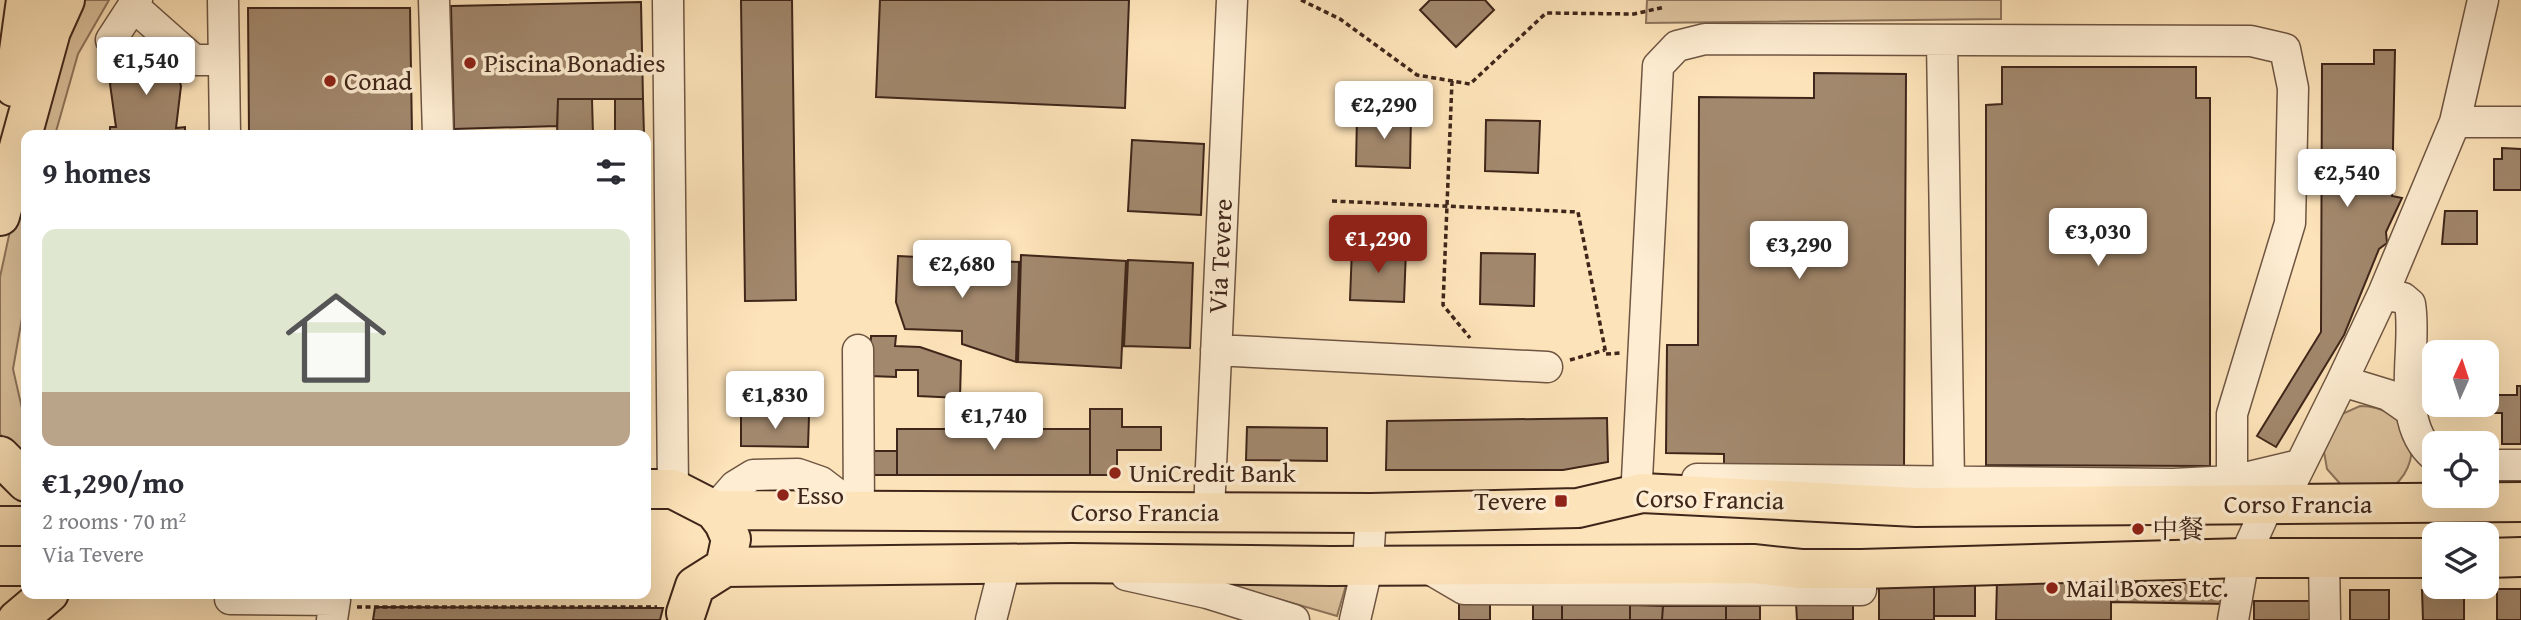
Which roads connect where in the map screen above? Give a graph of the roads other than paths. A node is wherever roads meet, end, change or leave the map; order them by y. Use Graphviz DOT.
graph roads {
  1 [pos="26,0"];
  2 [pos="65,0"];
  3 [pos="223,0"];
  4 [pos="434,0"];
  5 [pos="668,0"];
  6 [pos="1232,0"];
  7 [pos="2483,0"];
  8 [pos="135,3"];
  9 [pos="111,40"];
  10 [pos="1942,40"];
  11 [pos="224,60"];
  12 [pos="2455,121"];
  13 [pos="2521,122"];
  14 [pos="24,130"];
  15 [pos="225,130"];
  16 [pos="438,130"];
  17 [pos="21,140"];
  18 [pos="0,194"];
  19 [pos="0,216"];
  20 [pos="2412,271"];
  21 [pos="2397,299"];
  22 [pos="858,350"];
  23 [pos="1216,350"];
  24 [pos="1548,367"];
  25 [pos="2342,381"];
  26 [pos="2411,411"];
  27 [pos="2422,440"];
  28 [pos="0,456"];
  29 [pos="2299,465"];
  30 [pos="2499,465"];
  31 [pos="2521,465"];
  32 [pos="21,477"];
  33 [pos="1637,478"];
  34 [pos="2232,481"];
  35 [pos="1949,482"];
  36 [pos="659,489"];
  37 [pos="2521,502"];
  38 [pos="1209,503"];
  39 [pos="2268,505"];
  40 [pos="714,510"];
  41 [pos="859,511"];
  42 [pos="1371,513"];
  43 [pos="0,526"];
  44 [pos="21,526"];
  45 [pos="2521,557"];
  46 [pos="2244,558"];
  47 [pos="2325,558"];
  48 [pos="2422,558"];
  49 [pos="2499,558"];
  50 [pos="1368,564"];
  51 [pos="1005,565"];
  52 [pos="0,566"];
  53 [pos="21,566"];
  54 [pos="725,567"];
  55 [pos="1208,579"];
  56 [pos="42,599"];
  57 [pos="252,599"];
  58 [pos="334,610"];
  59 [pos="686,617"];
  60 [pos="17,620"];
  61 [pos="991,620"];
  62 [pos="1294,620"];
  63 [pos="1354,620"];
  64 [pos="2233,620"];
  65 [pos="2325,620"];
  1 -- 18 [label="main road"];
  2 -- 14 [label="main road"];
  3 -- 11 [label="street"];
  4 -- 16 [label="street"];
  5 -- 36 [label="street"];
  6 -- 23 [label="street, Via Tevere"];
  7 -- 12 [label="street"];
  8 -- 9 [label="street"];
  8 -- 11 [label="street"];
  10 -- 33 [label="street, Corso Francia"];
  10 -- 34 [label="street, Corso Francia"];
  10 -- 35 [label="street"];
  11 -- 15 [label="street"];
  12 -- 13 [label="street"];
  12 -- 21 [label="street"];
  17 -- 19 [label="main road"];
  20 -- 21 [label="street"];
  21 -- 25 [label="street"];
  21 -- 26 [label="street"];
  22 -- 41 [label="street"];
  23 -- 24 [label="street"];
  23 -- 38 [label="street, Via Tevere"];
  25 -- 26 [label="street"];
  25 -- 29 [label="street"];
  26 -- 27 [label="street"];
  28 -- 32 [label="main road"];
  29 -- 34 [label="street, Corso Francia"];
  29 -- 39 [label="street"];
  30 -- 31 [label="street"];
  33 -- 35 [label="street, Corso Francia"];
  33 -- 38 [label="street, Corso Francia"];
  34 -- 35 [label="street, Corso Francia"];
  36 -- 40 [label="main road"];
  37 -- 39 [label="main road, Corso Francia"];
  38 -- 41 [label="main road, Corso Francia"];
  38 -- 42 [label="main road, Corso Francia"];
  39 -- 42 [label="main road, Corso Francia"];
  39 -- 46 [label="street"];
  40 -- 41 [label="main road, Corso Francia"];
  40 -- 54 [label="main road"];
  42 -- 50 [label="street"];
  43 -- 44 [label="main road"];
  45 -- 49 [label="main road"];
  46 -- 47 [label="main road, Corso Francia"];
  46 -- 50 [label="main road, Corso Francia"];
  46 -- 64 [label="street"];
  47 -- 48 [label="main road, Corso Francia"];
  47 -- 65 [label="street, Corso Francia"];
  50 -- 55 [label="main road, Corso Francia"];
  50 -- 63 [label="street"];
  51 -- 54 [label="main road, Corso Francia"];
  51 -- 55 [label="main road, Corso Francia"];
  51 -- 61 [label="street"];
  52 -- 53 [label="main road"];
  54 -- 59 [label="main road"];
  55 -- 62 [label="street"];
  56 -- 60 [label="main road"];
  57 -- 58 [label="street"];
}
